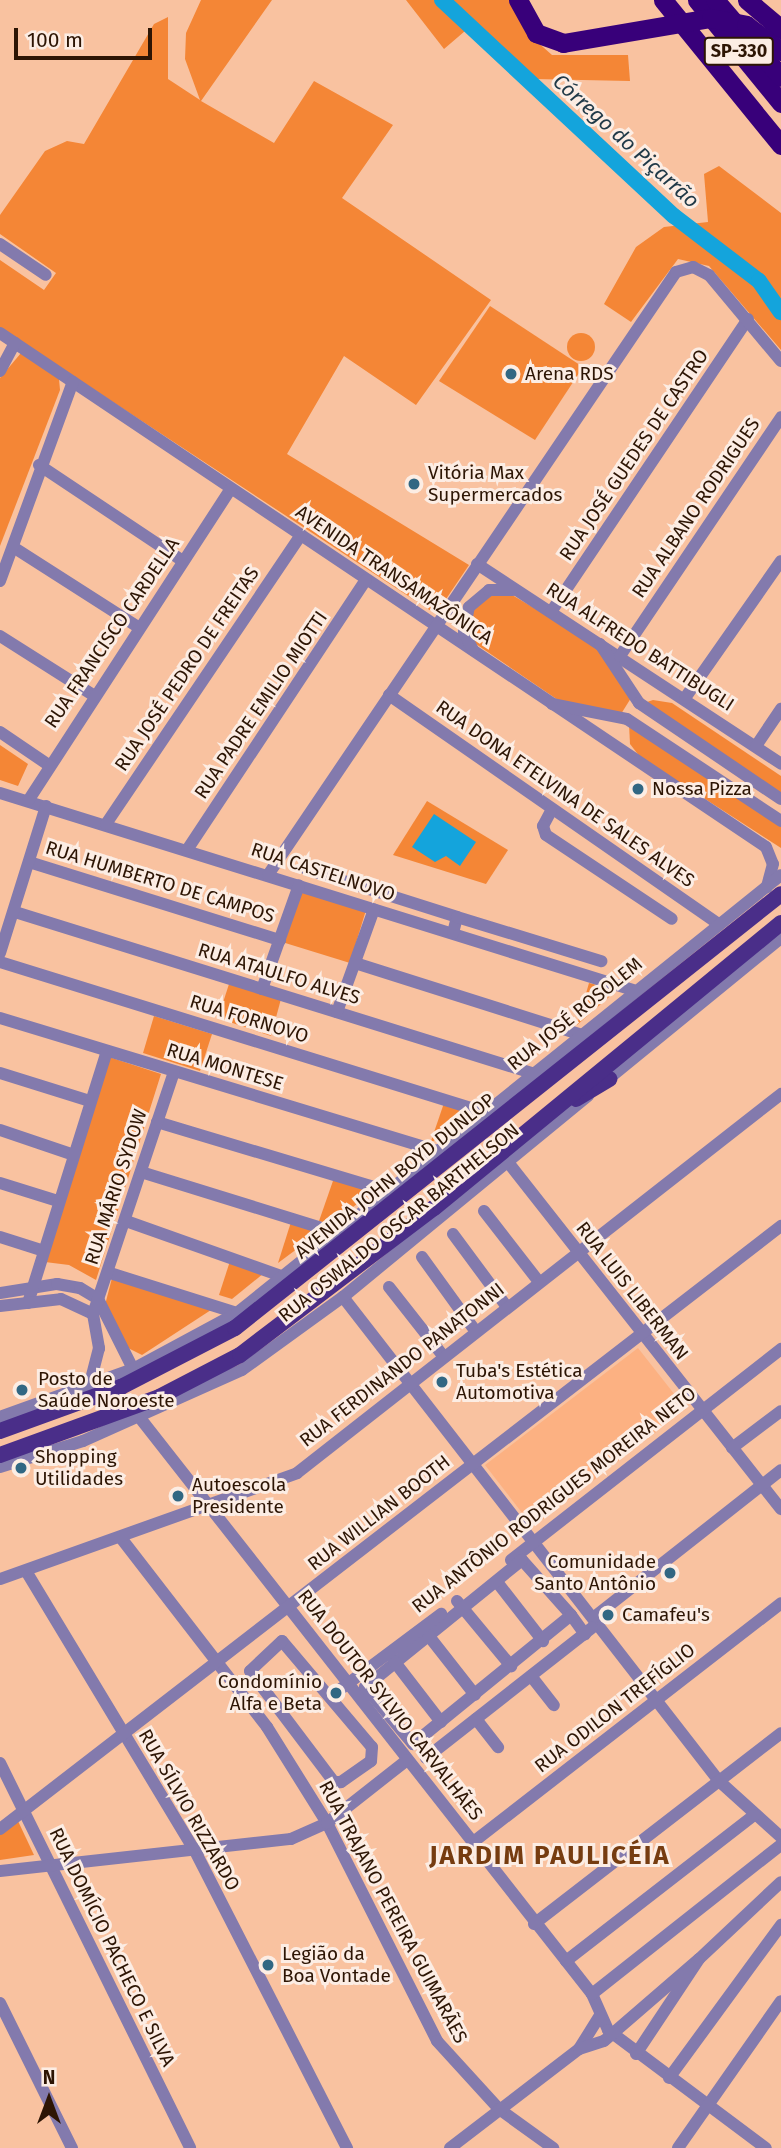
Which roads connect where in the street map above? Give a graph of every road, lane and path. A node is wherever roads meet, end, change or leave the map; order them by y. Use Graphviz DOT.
graph roads {
  1 [pos="518,0"];
  2 [pos="657,0"];
  3 [pos="663,0"];
  4 [pos="697,0"];
  5 [pos="715,0"];
  6 [pos="747,0"];
  7 [pos="675,16"];
  8 [pos="781,29"];
  9 [pos="781,51"];
  10 [pos="781,77"];
  11 [pos="781,103"];
  12 [pos="781,145"];
  13 [pos="0,244"];
  14 [pos="46,275"];
  15 [pos="748,320"];
  16 [pos="0,333"];
  17 [pos="15,343"];
  18 [pos="781,361"];
  19 [pos="0,371"];
  20 [pos="73,382"];
  21 [pos="781,417"];
  22 [pos="39,465"];
  23 [pos="231,489"];
  24 [pos="301,535"];
  25 [pos="13,547"];
  26 [pos="183,561"];
  27 [pos="781,561"];
  28 [pos="477,564"];
  29 [pos="366,580"];
  30 [pos="0,581"];
  31 [pos="526,595"];
  32 [pos="551,612"];
  33 [pos="435,625"];
  34 [pos="138,627"];
  35 [pos="0,636"];
  36 [pos="600,644"];
  37 [pos="477,654"];
  38 [pos="620,656"];
  39 [pos="93,695"];
  40 [pos="388,695"];
  41 [pos="685,698"];
  42 [pos="552,704"];
  43 [pos="781,709"];
  44 [pos="0,732"];
  45 [pos="756,746"];
  46 [pos="47,764"];
  47 [pos="781,764"];
  48 [pos="0,793"];
  49 [pos="781,799"];
  50 [pos="28,801"];
  51 [pos="46,807"];
  52 [pos="551,811"];
  53 [pos="781,821"];
  54 [pos="106,824"];
  55 [pos="187,850"];
  56 [pos="29,862"];
  57 [pos="306,870"];
  58 [pos="268,874"];
  59 [pos="781,875"];
  60 [pos="299,885"];
  61 [pos="774,891"];
  62 [pos="374,909"];
  63 [pos="15,912"];
  64 [pos="457,917"];
  65 [pos="672,919"];
  66 [pos="781,923"];
  67 [pos="719,924"];
  68 [pos="453,933"];
  69 [pos="781,938"];
  70 [pos="280,940"];
  71 [pos="0,953"];
  72 [pos="601,961"];
  73 [pos="0,962"];
  74 [pos="355,963"];
  75 [pos="262,989"];
  76 [pos="633,989"];
  77 [pos="337,1012"];
  78 [pos="0,1018"];
  79 [pos="579,1034"];
  80 [pos="107,1051"];
  81 [pos="174,1072"];
  82 [pos="0,1073"];
  83 [pos="532,1073"];
  84 [pos="610,1079"];
  85 [pos="781,1094"];
  86 [pos="90,1101"];
  87 [pos="487,1113"];
  88 [pos="157,1122"];
  89 [pos="526,1129"];
  90 [pos="0,1130"];
  91 [pos="440,1152"];
  92 [pos="71,1154"];
  93 [pos="507,1161"];
  94 [pos="141,1172"];
  95 [pos="0,1183"];
  96 [pos="391,1192"];
  97 [pos="55,1200"];
  98 [pos="484,1211"];
  99 [pos="126,1221"];
  100 [pos="781,1226"];
  101 [pos="338,1233"];
  102 [pos="453,1234"];
  103 [pos="0,1237"];
  104 [pos="41,1250"];
  105 [pos="578,1254"];
  106 [pos="422,1258"];
  107 [pos="110,1273"];
  108 [pos="284,1277"];
  109 [pos="539,1282"];
  110 [pos="389,1287"];
  111 [pos="32,1288"];
  112 [pos="0,1293"];
  113 [pos="344,1297"];
  114 [pos="98,1300"];
  115 [pos="28,1303"];
  116 [pos="0,1306"];
  117 [pos="507,1307"];
  118 [pos="237,1313"];
  119 [pos="93,1314"];
  120 [pos="476,1332"];
  121 [pos="643,1333"];
  122 [pos="781,1349"];
  123 [pos="444,1357"];
  124 [pos="133,1369"];
  125 [pos="410,1384"];
  126 [pos="89,1387"];
  127 [pos="701,1410"];
  128 [pos="781,1411"];
  129 [pos="0,1417"];
  130 [pos="140,1418"];
  131 [pos="0,1431"];
  132 [pos="732,1448"];
  133 [pos="0,1455"];
  134 [pos="472,1465"];
  135 [pos="0,1467"];
  136 [pos="781,1470"];
  137 [pos="760,1486"];
  138 [pos="210,1507"];
  139 [pos="781,1508"];
  140 [pos="121,1538"];
  141 [pos="533,1544"];
  142 [pos="26,1571"];
  143 [pos="0,1579"];
  144 [pos="497,1581"];
  145 [pos="781,1602"];
  146 [pos="460,1604"];
  147 [pos="290,1606"];
  148 [pos="571,1615"];
  149 [pos="595,1621"];
  150 [pos="586,1633"];
  151 [pos="428,1635"];
  152 [pos="543,1641"];
  153 [pos="394,1661"];
  154 [pos="218,1663"];
  155 [pos="511,1665"];
  156 [pos="531,1676"];
  157 [pos="351,1682"];
  158 [pos="334,1694"];
  159 [pos="475,1695"];
  160 [pos="657,1701"];
  161 [pos="554,1705"];
  162 [pos="476,1719"];
  163 [pos="442,1722"];
  164 [pos="781,1733"];
  165 [pos="123,1736"];
  166 [pos="498,1747"];
  167 [pos="426,1758"];
  168 [pos="407,1760"];
  169 [pos="0,1763"];
  170 [pos="719,1781"];
  171 [pos="24,1812"];
  172 [pos="754,1815"];
  173 [pos="327,1824"];
  174 [pos="0,1829"];
  175 [pos="781,1837"];
  176 [pos="472,1843"];
  177 [pos="781,1845"];
  178 [pos="194,1849"];
  179 [pos="50,1862"];
  180 [pos="0,1871"];
  181 [pos="781,1882"];
  182 [pos="534,1924"];
  183 [pos="781,1925"];
  184 [pos="699,1959"];
  185 [pos="566,1961"];
  186 [pos="592,1994"];
  187 [pos="781,2001"];
  188 [pos="0,2003"];
  189 [pos="599,2017"];
  190 [pos="612,2033"];
  191 [pos="579,2049"];
  192 [pos="636,2054"];
  193 [pos="669,2078"];
  194 [pos="708,2106"];
  195 [pos="499,2109"];
  196 [pos="72,2148"];
  197 [pos="190,2148"];
  198 [pos="347,2148"];
  199 [pos="450,2148"];
  200 [pos="553,2148"];
  201 [pos="678,2148"];
  202 [pos="766,2148"];
  1 -- 9 [label="highway, bridge"];
  2 -- 7 [label="highway"];
  3 -- 7 [label="highway"];
  4 -- 11 [label="highway, SP-330"];
  5 -- 10 [label="highway, SP-330"];
  6 -- 8 [label="highway"];
  7 -- 12 [label="highway"];
  13 -- 14 [label="street"];
  15 -- 18 [label="street"];
  15 -- 28 [label="street"];
  15 -- 32 [label="street, RUA JOSÉ GUEDES DE CASTRO"];
  16 -- 17 [label="street, AVENIDA TRANSAMAZÔNICA"];
  17 -- 19 [label="street"];
  17 -- 20 [label="street, AVENIDA TRANSAMAZÔNICA"];
  20 -- 22 [label="street"];
  20 -- 23 [label="street, AVENIDA TRANSAMAZÔNICA"];
  21 -- 38 [label="street, RUA ALBANO RODRIGUES"];
  22 -- 25 [label="street"];
  22 -- 26 [label="street"];
  23 -- 24 [label="street, AVENIDA TRANSAMAZÔNICA"];
  23 -- 26 [label="street, RUA FRANCISCO CARDELLA"];
  24 -- 29 [label="street, AVENIDA TRANSAMAZÔNICA"];
  24 -- 54 [label="street, RUA JOSÉ PEDRO DE FREITAS"];
  25 -- 30 [label="street"];
  25 -- 34 [label="street"];
  26 -- 34 [label="street, RUA FRANCISCO CARDELLA"];
  27 -- 41 [label="street"];
  28 -- 31 [label="street, RUA ALFREDO BATTIBUGLI"];
  28 -- 33 [label="street"];
  29 -- 33 [label="street, AVENIDA TRANSAMAZÔNICA"];
  29 -- 55 [label="street, RUA PADRE EMILIO MIOTTI"];
  31 -- 32 [label="street, RUA ALFREDO BATTIBUGLI"];
  31 -- 37 [label="street"];
  32 -- 36 [label="street, RUA ALFREDO BATTIBUGLI"];
  33 -- 37 [label="street, AVENIDA TRANSAMAZÔNICA"];
  33 -- 40 [label="street"];
  34 -- 39 [label="street, RUA FRANCISCO CARDELLA"];
  35 -- 39 [label="street"];
  36 -- 38 [label="street, RUA ALFREDO BATTIBUGLI"];
  36 -- 49 [label="street"];
  37 -- 42 [label="street, AVENIDA TRANSAMAZÔNICA"];
  38 -- 41 [label="street, RUA ALFREDO BATTIBUGLI"];
  39 -- 46 [label="street, RUA FRANCISCO CARDELLA"];
  40 -- 52 [label="street, RUA DONA ETELVINA DE SALES ALVES"];
  40 -- 58 [label="street"];
  41 -- 45 [label="street, RUA ALFREDO BATTIBUGLI"];
  42 -- 53 [label="street"];
  42 -- 61 [label="street, AVENIDA TRANSAMAZÔNICA"];
  43 -- 45 [label="street"];
  44 -- 46 [label="street"];
  45 -- 47 [label="street, RUA ALFREDO BATTIBUGLI"];
  46 -- 50 [label="street, RUA FRANCISCO CARDELLA"];
  48 -- 50 [label="street, RUA CASTELNOVO"];
  50 -- 51 [label="street, RUA CASTELNOVO"];
  51 -- 54 [label="street, RUA CASTELNOVO"];
  51 -- 56 [label="street"];
  52 -- 65 [label="street"];
  52 -- 67 [label="street, RUA DONA ETELVINA DE SALES ALVES"];
  54 -- 55 [label="street, RUA CASTELNOVO"];
  55 -- 58 [label="street, RUA CASTELNOVO"];
  56 -- 63 [label="street"];
  56 -- 70 [label="street, RUA HUMBERTO DE CAMPOS"];
  57 -- 64 [label="street"];
  58 -- 60 [label="street, RUA CASTELNOVO"];
  59 -- 61 [label="street, RUA JOSÉ ROSOLEM"];
  60 -- 62 [label="street, RUA CASTELNOVO"];
  60 -- 70 [label="street"];
  61 -- 67 [label="street, RUA JOSÉ ROSOLEM"];
  61 -- 131 [label="main road, AVENIDA JOHN BOYD DUNLOP"];
  62 -- 68 [label="street, RUA CASTELNOVO"];
  62 -- 74 [label="street"];
  63 -- 71 [label="street"];
  63 -- 75 [label="street, RUA ATAULFO ALVES"];
  64 -- 68 [label="street"];
  64 -- 72 [label="street"];
  66 -- 89 [label="main road"];
  67 -- 76 [label="street, RUA JOSÉ ROSOLEM"];
  68 -- 76 [label="street, RUA CASTELNOVO"];
  69 -- 84 [label="street, RUA OSWALDO OSCAR BARTHELSON"];
  70 -- 75 [label="street"];
  73 -- 87 [label="street, RUA FORNOVO"];
  74 -- 77 [label="street"];
  74 -- 79 [label="street"];
  75 -- 77 [label="street, RUA ATAULFO ALVES"];
  76 -- 79 [label="street, RUA JOSÉ ROSOLEM"];
  77 -- 83 [label="street, RUA ATAULFO ALVES"];
  78 -- 80 [label="street, RUA MONTESE"];
  79 -- 83 [label="street, RUA JOSÉ ROSOLEM"];
  80 -- 81 [label="street, RUA MONTESE"];
  80 -- 86 [label="street"];
  81 -- 88 [label="street, RUA MÁRIO SYDOW"];
  81 -- 91 [label="street, RUA MONTESE"];
  82 -- 86 [label="street"];
  83 -- 87 [label="street, RUA JOSÉ ROSOLEM"];
  84 -- 89 [label="main road"];
  84 -- 93 [label="street, RUA OSWALDO OSCAR BARTHELSON"];
  85 -- 105 [label="street, RUA FERDINANDO PANATONNI"];
  86 -- 92 [label="street"];
  87 -- 91 [label="street, RUA JOSÉ ROSOLEM"];
  88 -- 94 [label="street, RUA MÁRIO SYDOW"];
  88 -- 96 [label="street"];
  89 -- 133 [label="main road"];
  90 -- 92 [label="street"];
  91 -- 96 [label="street, RUA JOSÉ ROSOLEM"];
  92 -- 97 [label="street"];
  93 -- 105 [label="street, RUA LUIS LIBERMAN"];
  93 -- 113 [label="street, RUA OSWALDO OSCAR BARTHELSON"];
  94 -- 99 [label="street, RUA MÁRIO SYDOW"];
  94 -- 101 [label="street"];
  95 -- 97 [label="street"];
  96 -- 101 [label="street, RUA JOSÉ ROSOLEM"];
  97 -- 104 [label="street"];
  98 -- 109 [label="street"];
  99 -- 107 [label="street, RUA MÁRIO SYDOW"];
  99 -- 108 [label="street"];
  100 -- 121 [label="street, RUA WILLIAN BOOTH"];
  101 -- 108 [label="street, RUA JOSÉ ROSOLEM"];
  102 -- 117 [label="street"];
  103 -- 104 [label="street"];
  104 -- 111 [label="street"];
  105 -- 109 [label="street, RUA FERDINANDO PANATONNI"];
  105 -- 121 [label="street, RUA LUIS LIBERMAN"];
  106 -- 120 [label="street"];
  107 -- 114 [label="street, RUA MÁRIO SYDOW"];
  107 -- 118 [label="street"];
  108 -- 118 [label="street, RUA JOSÉ ROSOLEM"];
  109 -- 117 [label="street, RUA FERDINANDO PANATONNI"];
  110 -- 123 [label="street"];
  111 -- 112 [label="street"];
  111 -- 114 [label="street"];
  111 -- 115 [label="street"];
  113 -- 125 [label="street"];
  113 -- 130 [label="street, RUA OSWALDO OSCAR BARTHELSON"];
  114 -- 119 [label="street, RUA MÁRIO SYDOW"];
  114 -- 124 [label="street"];
  115 -- 116 [label="street"];
  115 -- 119 [label="street"];
  117 -- 120 [label="street, RUA FERDINANDO PANATONNI"];
  118 -- 124 [label="street, RUA JOSÉ ROSOLEM"];
  119 -- 126 [label="street"];
  120 -- 123 [label="street, RUA FERDINANDO PANATONNI"];
  121 -- 127 [label="street, RUA LUIS LIBERMAN"];
  121 -- 134 [label="street, RUA WILLIAN BOOTH"];
  122 -- 127 [label="street, RUA ANTÔNIO RODRIGUES MOREIRA NETO"];
  123 -- 125 [label="street, RUA FERDINANDO PANATONNI"];
  124 -- 126 [label="street, RUA JOSÉ ROSOLEM"];
  125 -- 134 [label="street"];
  125 -- 138 [label="street, RUA FERDINANDO PANATONNI"];
  126 -- 129 [label="street, RUA JOSÉ ROSOLEM"];
  127 -- 132 [label="street, RUA LUIS LIBERMAN"];
  127 -- 141 [label="street, RUA ANTÔNIO RODRIGUES MOREIRA NETO"];
  128 -- 132 [label="street"];
  130 -- 135 [label="street, RUA OSWALDO OSCAR BARTHELSON"];
  130 -- 138 [label="street, RUA DOUTOR SYLVIO CARVALHÃES"];
  132 -- 137 [label="street, RUA LUIS LIBERMAN"];
  134 -- 141 [label="street"];
  134 -- 147 [label="street, RUA WILLIAN BOOTH"];
  136 -- 137 [label="street"];
  137 -- 139 [label="street, RUA LUIS LIBERMAN"];
  137 -- 149 [label="street"];
  138 -- 140 [label="street, RUA FERDINANDO PANATONNI"];
  138 -- 147 [label="street, RUA DOUTOR SYLVIO CARVALHÃES"];
  140 -- 142 [label="street, RUA FERDINANDO PANATONNI"];
  140 -- 154 [label="street, RUA TRAJANO PEREIRA GUIMARÃES"];
  141 -- 146 [label="street, RUA ANTÔNIO RODRIGUES MOREIRA NETO"];
  141 -- 149 [label="street"];
  142 -- 143 [label="street, RUA FERDINANDO PANATONNI"];
  142 -- 165 [label="street, RUA SÍLVIO RIZZARDO"];
  144 -- 146 [label="street"];
  144 -- 148 [label="street"];
  144 -- 152 [label="street"];
  145 -- 160 [label="street, RUA ODILON TREFÍGLIO"];
  146 -- 151 [label="street"];
  146 -- 155 [label="street"];
  146 -- 157 [label="street, RUA ANTÔNIO RODRIGUES MOREIRA NETO"];
  147 -- 154 [label="street, RUA WILLIAN BOOTH"];
  147 -- 157 [label="street, RUA DOUTOR SYLVIO CARVALHÃES"];
  148 -- 150 [label="street"];
  148 -- 152 [label="street"];
  149 -- 150 [label="street"];
  149 -- 160 [label="street"];
  150 -- 156 [label="street"];
  151 -- 153 [label="street"];
  151 -- 159 [label="street"];
  152 -- 155 [label="street"];
  153 -- 163 [label="street"];
  153 -- 163 [label="street"];
  154 -- 165 [label="street, RUA WILLIAN BOOTH"];
  154 -- 173 [label="street, RUA TRAJANO PEREIRA GUIMARÃES"];
  155 -- 159 [label="street"];
  156 -- 161 [label="street"];
  156 -- 162 [label="street"];
  157 -- 158 [label="street, RUA ANTÔNIO RODRIGUES MOREIRA NETO"];
  157 -- 168 [label="street, RUA DOUTOR SYLVIO CARVALHÃES"];
  158 -- 158 [label="street"];
  159 -- 163 [label="street"];
  160 -- 170 [label="street"];
  160 -- 176 [label="street, RUA ODILON TREFÍGLIO"];
  162 -- 166 [label="street"];
  162 -- 167 [label="street"];
  164 -- 170 [label="street"];
  165 -- 171 [label="street, RUA WILLIAN BOOTH"];
  165 -- 178 [label="street, RUA SÍLVIO RIZZARDO"];
  168 -- 173 [label="street"];
  168 -- 176 [label="street, RUA DOUTOR SYLVIO CARVALHÃES"];
  169 -- 171 [label="street, RUA DOMÍCIO PACHECO E SILVA"];
  170 -- 172 [label="street"];
  170 -- 182 [label="street"];
  171 -- 174 [label="street, RUA WILLIAN BOOTH"];
  171 -- 179 [label="street, RUA DOMÍCIO PACHECO E SILVA"];
  172 -- 175 [label="street"];
  172 -- 185 [label="street"];
  173 -- 178 [label="street"];
  173 -- 195 [label="street, RUA TRAJANO PEREIRA GUIMARÃES"];
  176 -- 182 [label="street, RUA DOUTOR SYLVIO CARVALHÃES"];
  177 -- 186 [label="street"];
  178 -- 179 [label="street"];
  178 -- 198 [label="street, RUA SÍLVIO RIZZARDO"];
  179 -- 180 [label="street"];
  179 -- 197 [label="street, RUA DOMÍCIO PACHECO E SILVA"];
  181 -- 184 [label="street"];
  182 -- 185 [label="street, RUA DOUTOR SYLVIO CARVALHÃES"];
  183 -- 193 [label="street"];
  184 -- 190 [label="street"];
  184 -- 192 [label="street"];
  185 -- 186 [label="street, RUA DOUTOR SYLVIO CARVALHÃES"];
  186 -- 189 [label="street, RUA DOUTOR SYLVIO CARVALHÃES"];
  187 -- 194 [label="street"];
  188 -- 196 [label="street"];
  189 -- 190 [label="street, RUA DOUTOR SYLVIO CARVALHÃES"];
  189 -- 191 [label="street"];
  190 -- 191 [label="street"];
  190 -- 192 [label="street, RUA DOUTOR SYLVIO CARVALHÃES"];
  191 -- 195 [label="street"];
  192 -- 193 [label="street, RUA DOUTOR SYLVIO CARVALHÃES"];
  193 -- 194 [label="street, RUA DOUTOR SYLVIO CARVALHÃES"];
  194 -- 201 [label="street"];
  194 -- 202 [label="street, RUA DOUTOR SYLVIO CARVALHÃES"];
  195 -- 199 [label="street"];
  195 -- 200 [label="street, RUA TRAJANO PEREIRA GUIMARÃES"];
}
